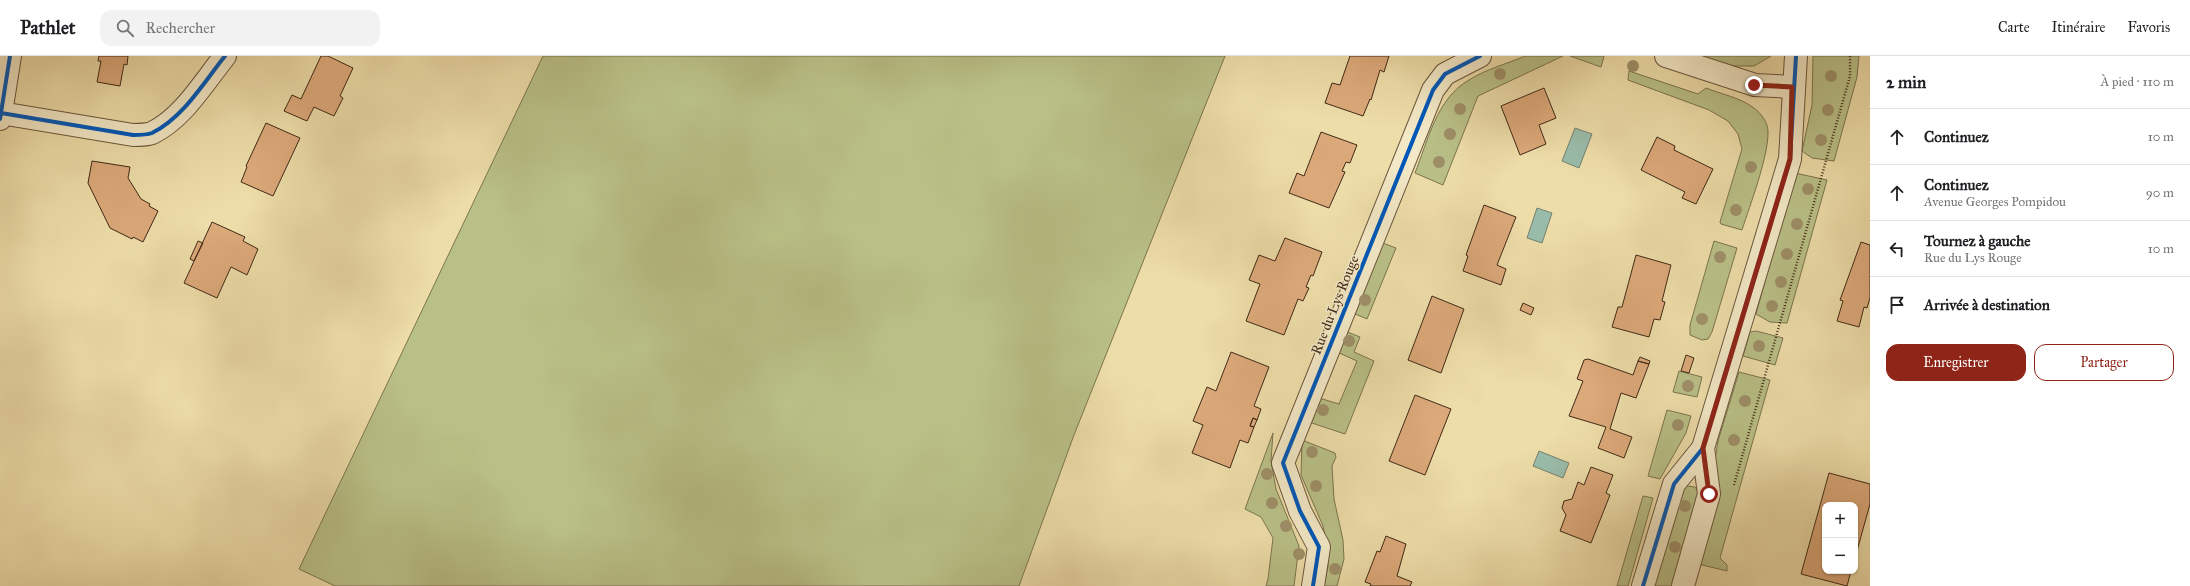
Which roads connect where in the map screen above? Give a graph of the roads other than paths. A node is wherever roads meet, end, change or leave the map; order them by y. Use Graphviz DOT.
graph roads {
  1 [pos="10,56"];
  2 [pos="225,56"];
  3 [pos="1446,56"];
  4 [pos="1480,56"];
  5 [pos="1666,56"];
  6 [pos="1796,56"];
  7 [pos="1792,87"];
  8 [pos="1433,90"];
  9 [pos="0,116"];
  10 [pos="1703,448"];
  11 [pos="1313,586"];
  12 [pos="1643,586"];
  13 [pos="1683,586"];
  1 -- 9 [label="street"];
  2 -- 9 [label="street"];
  3 -- 8 [label="street, Rue du Lys Rouge"];
  4 -- 8 [label="street, Rue du Lys Rouge"];
  5 -- 7 [label="street"];
  6 -- 7 [label="street"];
  7 -- 10 [label="street"];
  8 -- 11 [label="street, Rue du Lys Rouge"];
  10 -- 12 [label="street"];
  10 -- 13 [label="street"];
}
